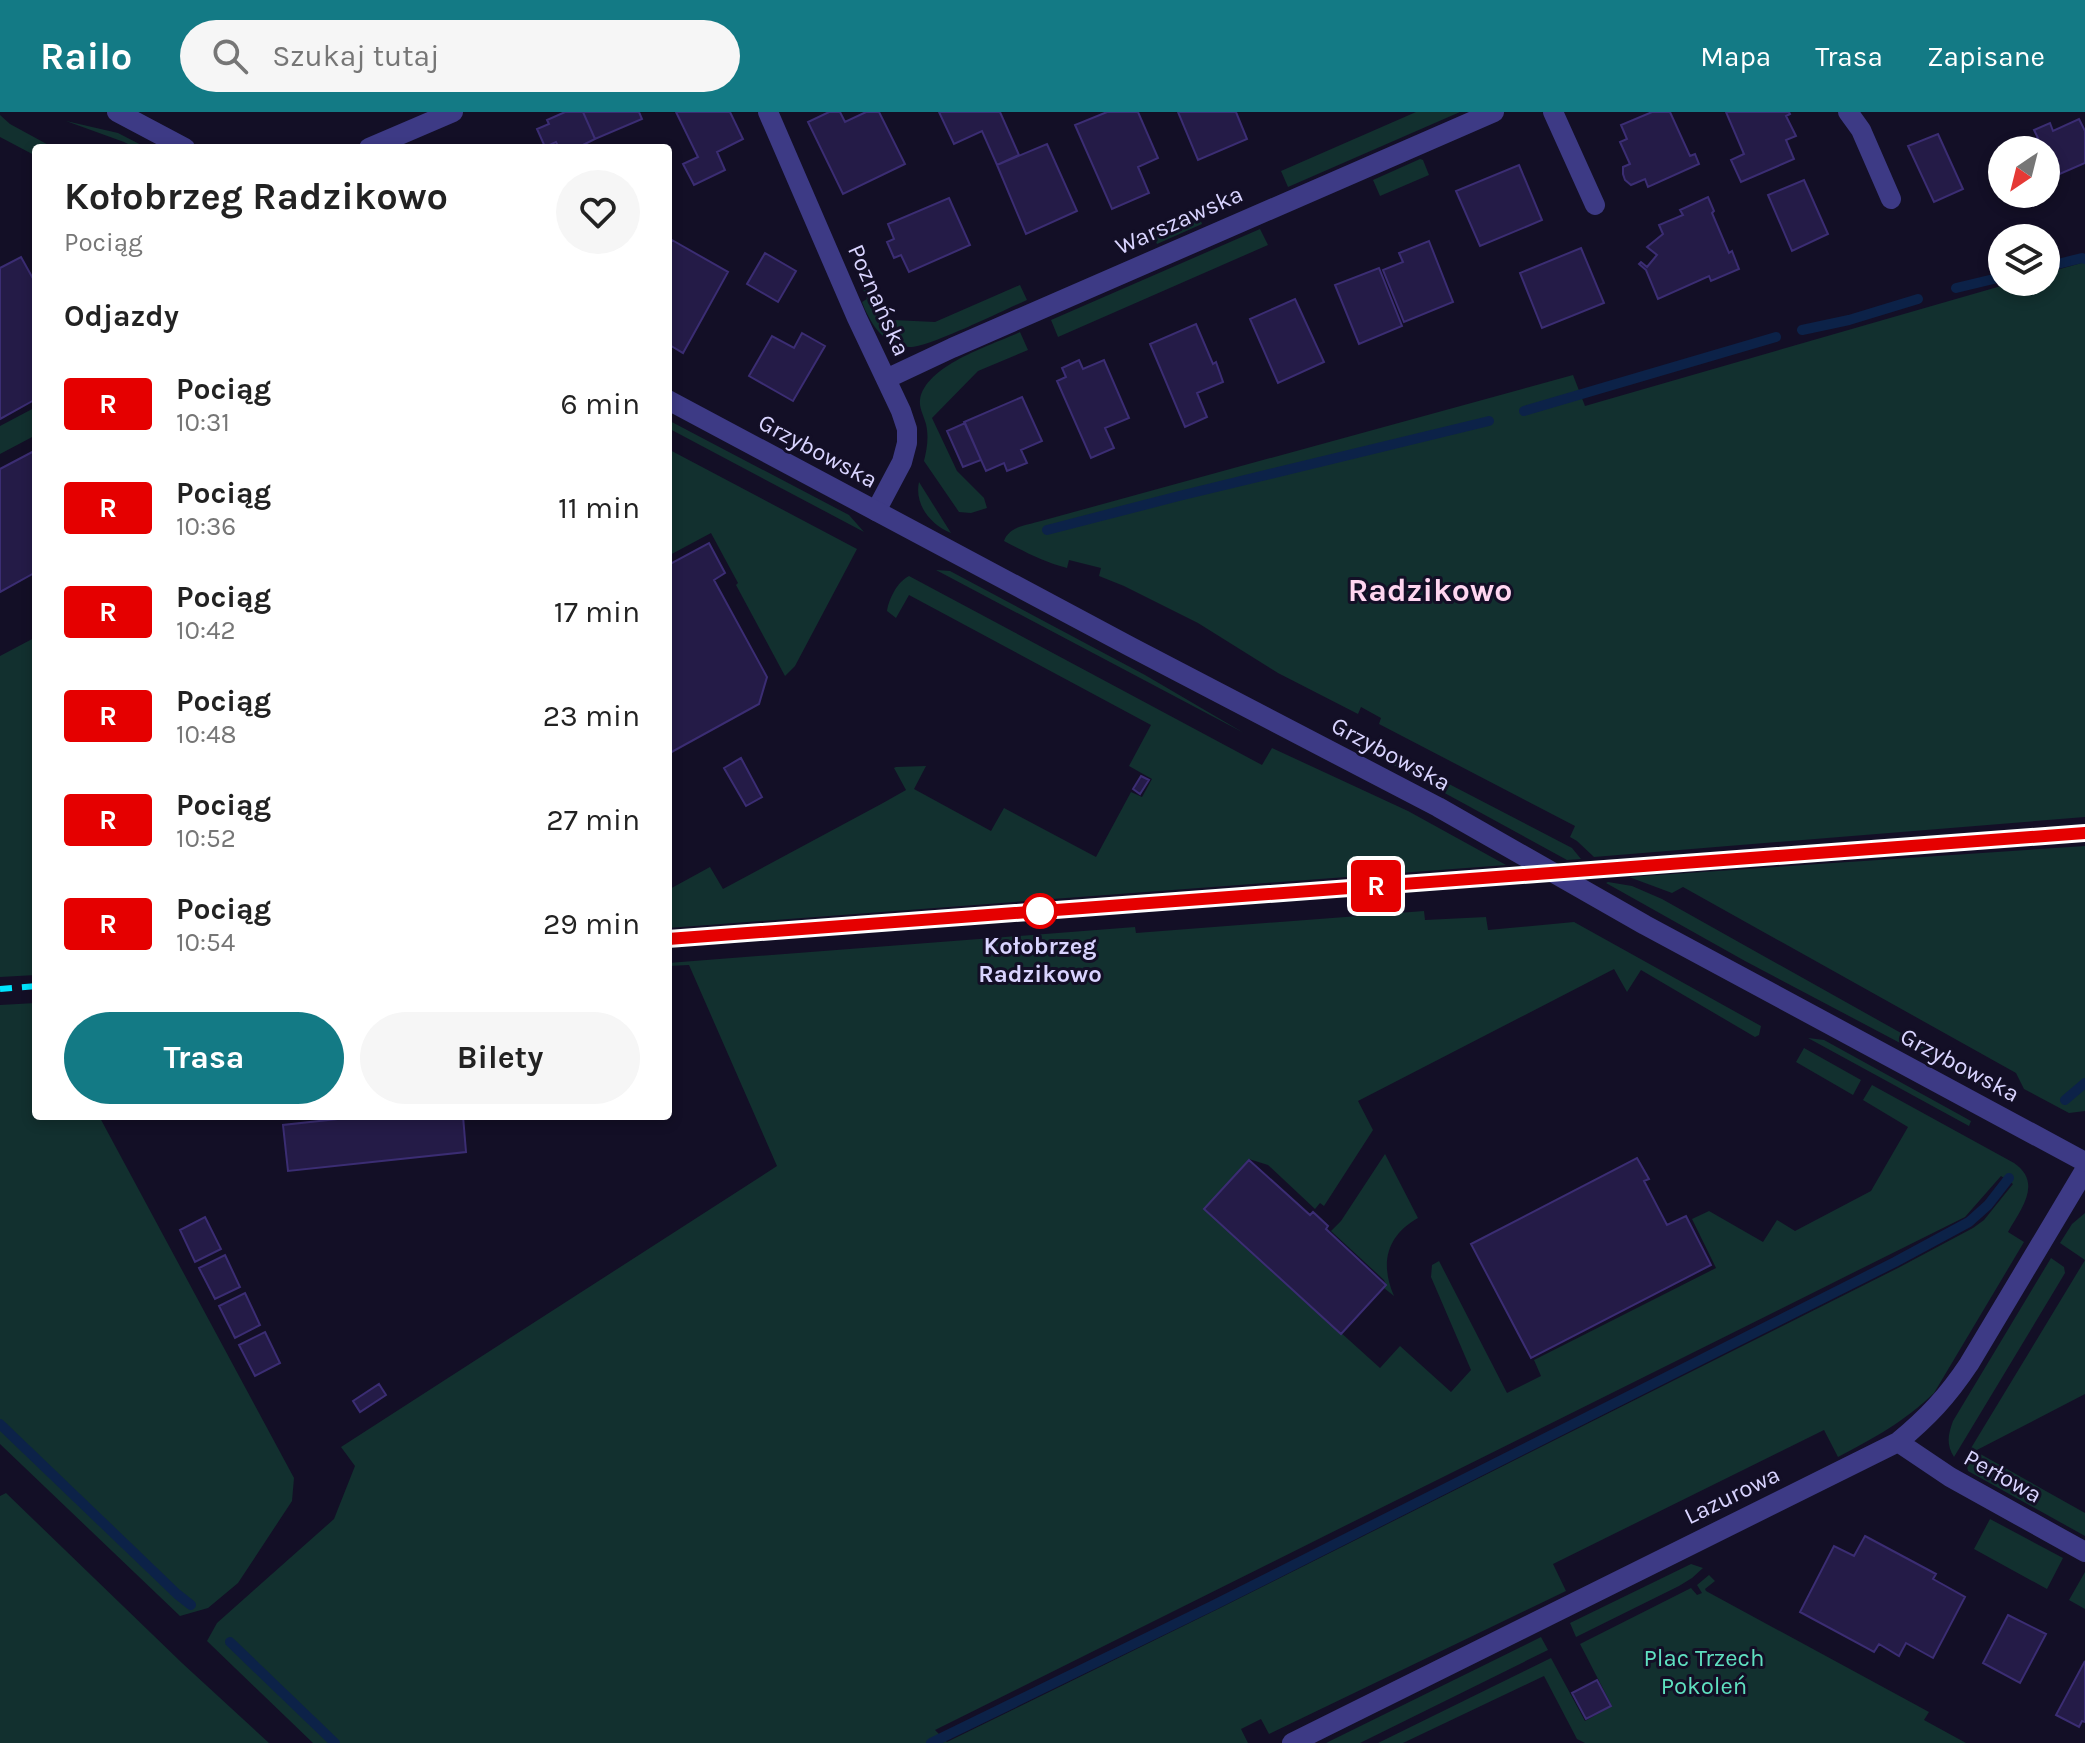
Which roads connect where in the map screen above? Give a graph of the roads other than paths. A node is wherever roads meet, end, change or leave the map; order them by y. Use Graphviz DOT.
graph roads {
  1 [pos="117,112"];
  2 [pos="453,112"];
  3 [pos="768,112"];
  4 [pos="1494,112"];
  5 [pos="1553,112"];
  6 [pos="1848,112"];
  7 [pos="177,144"];
  8 [pos="378,144"];
  9 [pos="1891,199"];
  10 [pos="1595,205"];
  11 [pos="886,379"];
  12 [pos="672,402"];
  13 [pos="876,511"];
  14 [pos="2085,1162"];
  15 [pos="2085,1170"];
  16 [pos="1898,1442"];
  17 [pos="2085,1552"];
  18 [pos="1292,1743"];
  1 -- 7 [label="street"];
  2 -- 8 [label="street"];
  3 -- 11 [label="street, Poznańska"];
  4 -- 11 [label="street, Warszawska"];
  5 -- 10 [label="street"];
  6 -- 9 [label="street"];
  11 -- 13 [label="street, Poznańska"];
  12 -- 13 [label="street, Grzybowska"];
  13 -- 14 [label="street, Grzybowska"];
  15 -- 16 [label="street, Lazurowa"];
  16 -- 17 [label="street, Perłowa"];
  16 -- 18 [label="street, Lazurowa"];
}
